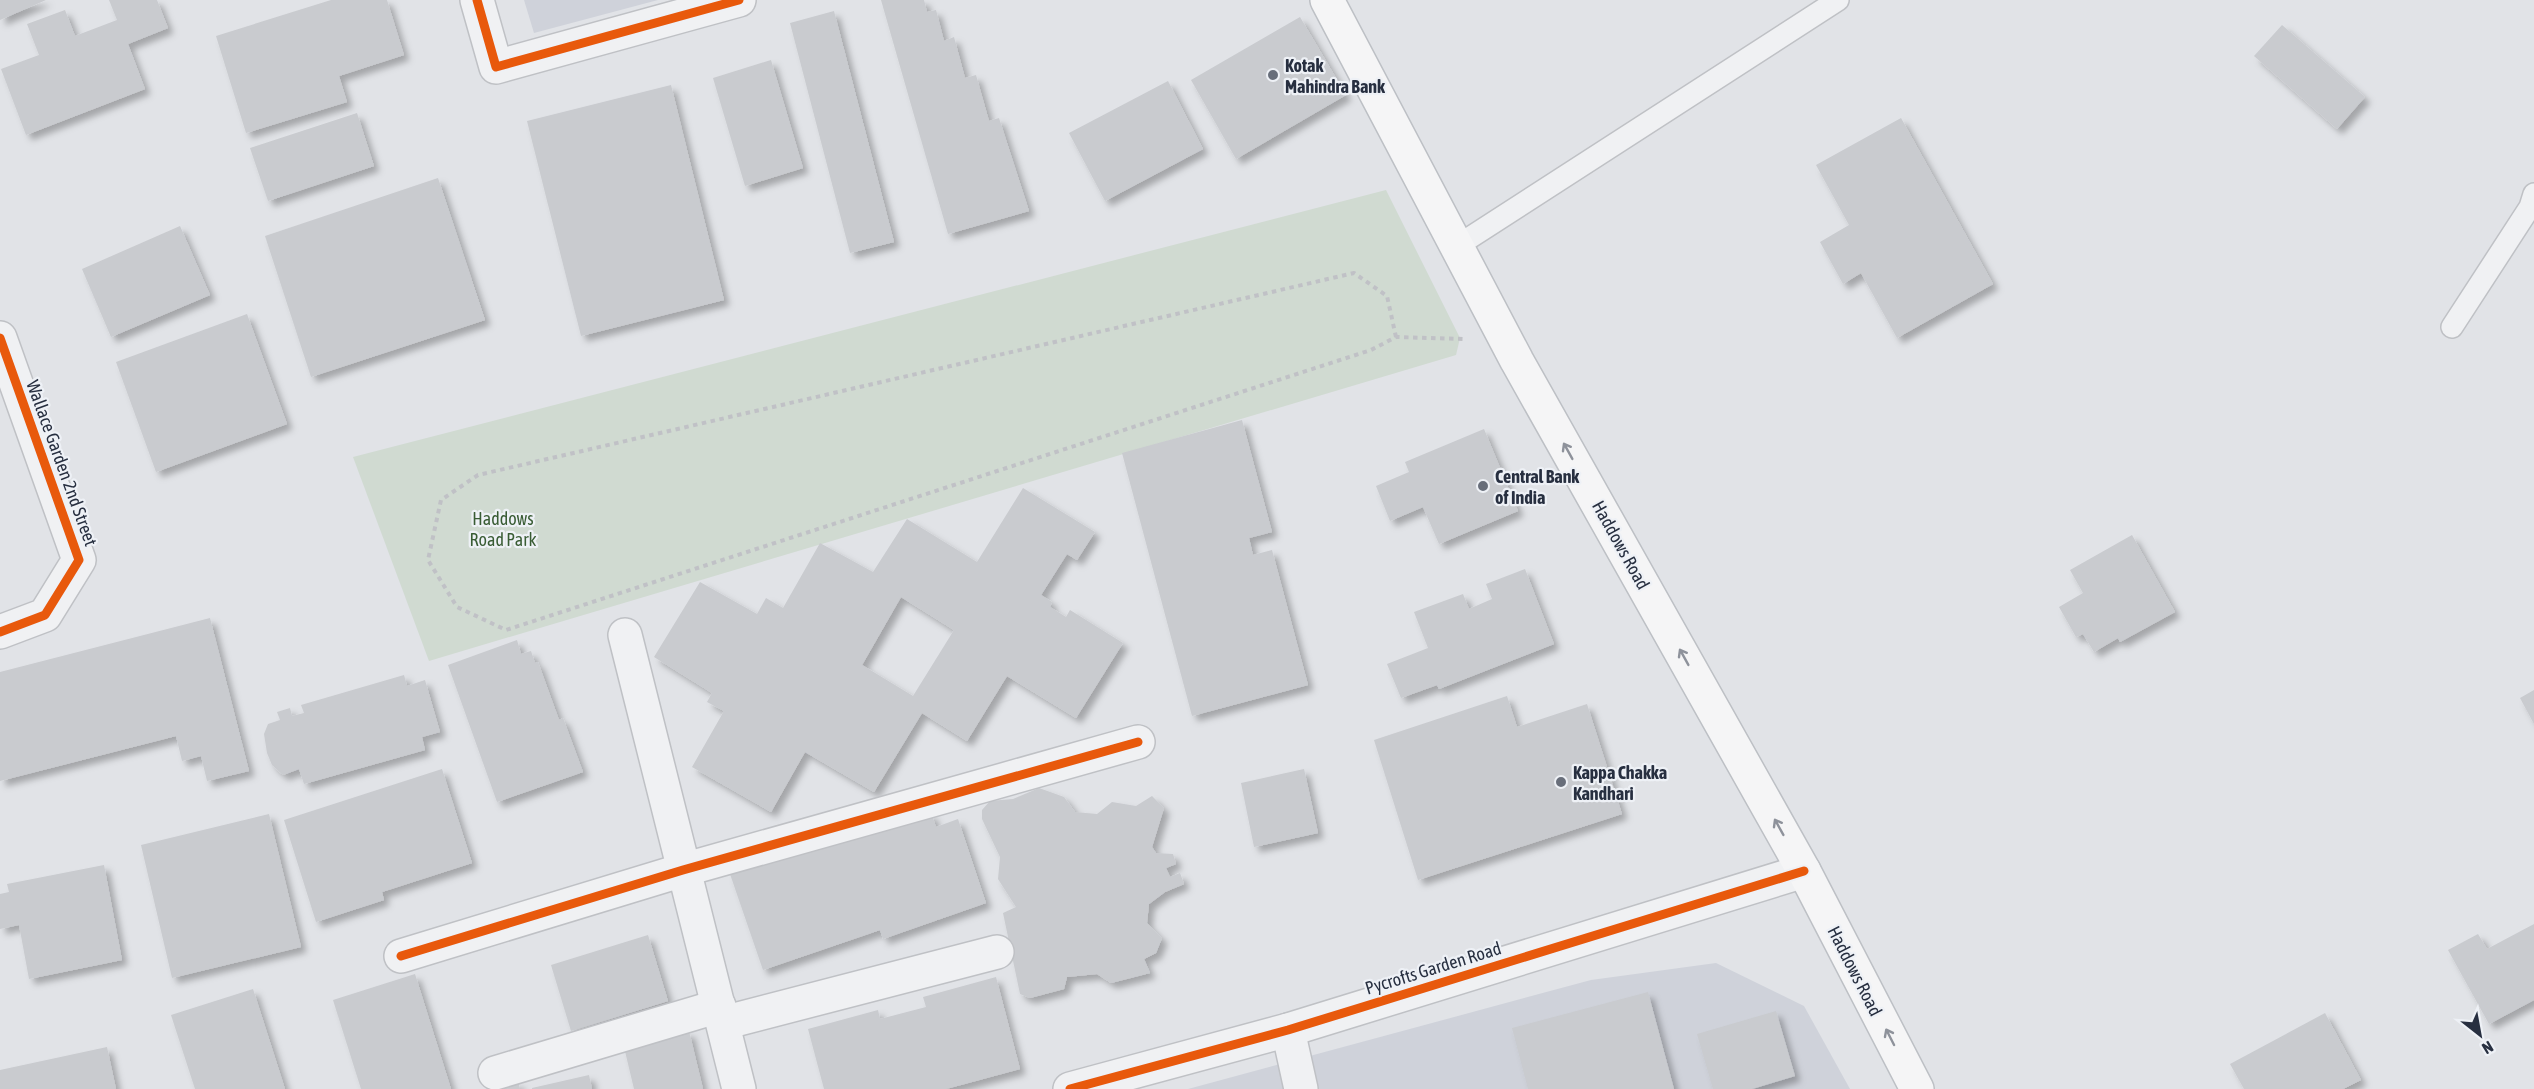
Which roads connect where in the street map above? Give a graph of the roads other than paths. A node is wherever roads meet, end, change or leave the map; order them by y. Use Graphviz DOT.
graph roads {
  1 [pos="477,0"];
  2 [pos="739,0"];
  3 [pos="1327,0"];
  4 [pos="1838,0"];
  5 [pos="2534,194"];
  6 [pos="1457,246"];
  7 [pos="2452,327"];
  8 [pos="0,338"];
  9 [pos="0,632"];
  10 [pos="625,634"];
  11 [pos="1138,742"];
  12 [pos="683,870"];
  13 [pos="1804,871"];
  14 [pos="997,952"];
  15 [pos="400,956"];
  16 [pos="721,1014"];
  17 [pos="1288,1030"];
  18 [pos="495,1073"];
  19 [pos="739,1089"];
  20 [pos="1070,1089"];
  21 [pos="1301,1089"];
  22 [pos="1917,1089"];
  1 -- 2 [label="street"];
  3 -- 6 [label="main road, Haddows Road"];
  4 -- 6 [label="lane"];
  5 -- 7 [label="lane"];
  13 -- 6 [label="main road, Haddows Road, one-way"];
  8 -- 9 [label="street, Wallace Garden 2nd Street"];
  10 -- 12 [label="street"];
  11 -- 12 [label="street"];
  12 -- 15 [label="street"];
  12 -- 16 [label="street"];
  13 -- 17 [label="street, Pycrofts Garden Road"];
  22 -- 13 [label="main road, Haddows Road, one-way"];
  14 -- 16 [label="street"];
  16 -- 18 [label="street"];
  16 -- 19 [label="street"];
  17 -- 20 [label="street, Pycrofts Garden Road"];
  17 -- 21 [label="street"];
}
